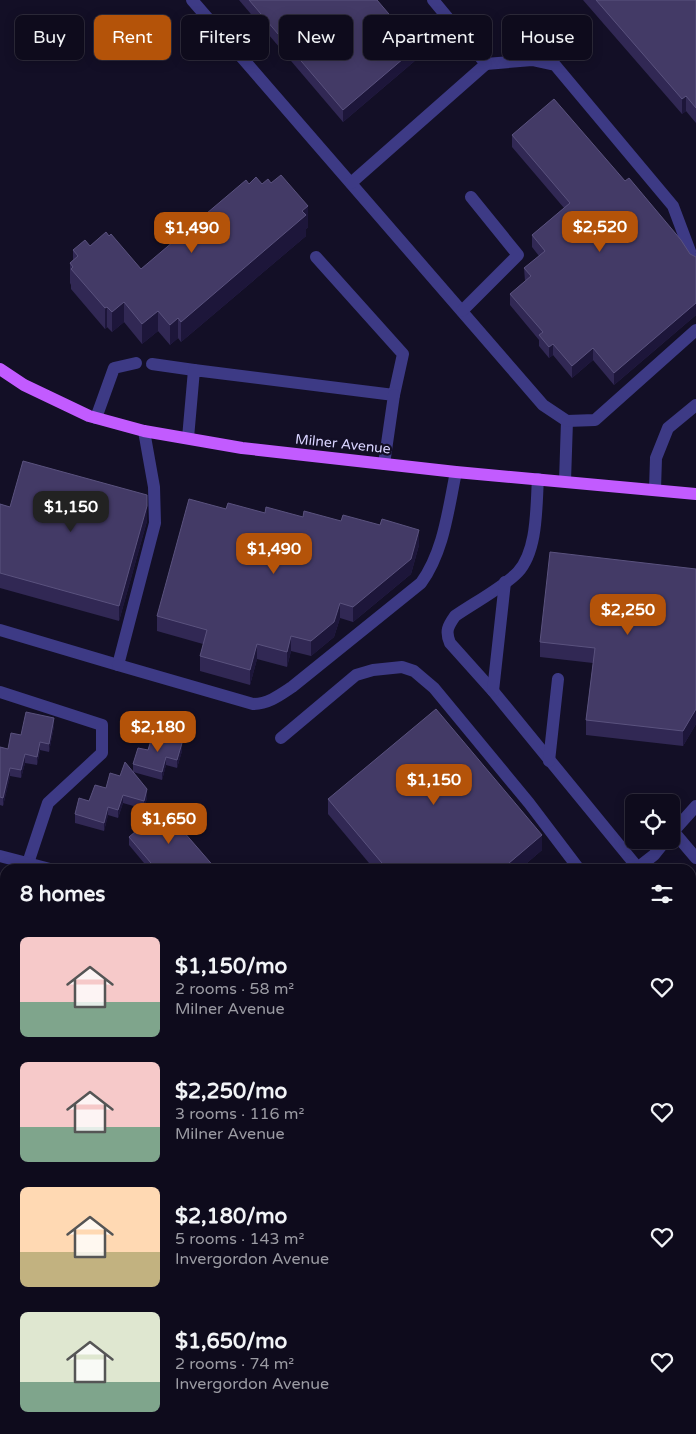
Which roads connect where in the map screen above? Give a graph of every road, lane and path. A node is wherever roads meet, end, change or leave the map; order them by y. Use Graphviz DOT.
graph roads {
  1 [pos="192,0"];
  2 [pos="433,0"];
  3 [pos="486,64"];
  4 [pos="351,183"];
  5 [pos="471,196"];
  6 [pos="316,257"];
  7 [pos="696,260"];
  8 [pos="462,310"];
  9 [pos="696,330"];
  10 [pos="136,363"];
  11 [pos="152,364"];
  12 [pos="0,369"];
  13 [pos="194,370"];
  14 [pos="394,395"];
  15 [pos="696,405"];
  16 [pos="96,418"];
  17 [pos="567,421"];
  18 [pos="144,431"];
  19 [pos="188,438"];
  20 [pos="384,464"];
  21 [pos="456,472"];
  22 [pos="538,479"];
  23 [pos="565,481"];
  24 [pos="655,489"];
  25 [pos="696,494"];
  26 [pos="505,582"];
  27 [pos="0,630"];
  28 [pos="118,665"];
  29 [pos="558,679"];
  30 [pos="493,691"];
  31 [pos="0,692"];
  32 [pos="281,738"];
  33 [pos="549,761"];
  34 [pos="696,806"];
  35 [pos="680,824"];
  36 [pos="680,844"];
  37 [pos="659,849"];
  38 [pos="0,856"];
  39 [pos="696,858"];
  40 [pos="28,863"];
  41 [pos="32,864"];
  42 [pos="575,864"];
  43 [pos="634,864"];
  44 [pos="642,864"];
  1 -- 4 [label="street"];
  2 -- 3 [label="street"];
  3 -- 4 [label="street"];
  3 -- 7 [label="street"];
  4 -- 8 [label="street"];
  5 -- 8 [label="street"];
  6 -- 14 [label="street"];
  8 -- 17 [label="street"];
  9 -- 17 [label="street"];
  10 -- 16 [label="street"];
  11 -- 13 [label="street"];
  12 -- 16 [label="main road, Milner Avenue"];
  13 -- 14 [label="street"];
  13 -- 19 [label="street"];
  14 -- 20 [label="street"];
  15 -- 24 [label="street"];
  16 -- 18 [label="main road, Milner Avenue"];
  17 -- 23 [label="street"];
  18 -- 19 [label="main road, Milner Avenue"];
  18 -- 28 [label="street"];
  19 -- 20 [label="main road, Milner Avenue"];
  20 -- 21 [label="main road, Milner Avenue"];
  21 -- 22 [label="main road, Milner Avenue"];
  21 -- 28 [label="street"];
  22 -- 23 [label="main road, Milner Avenue"];
  22 -- 26 [label="street"];
  23 -- 24 [label="main road, Milner Avenue"];
  24 -- 25 [label="main road, Milner Avenue"];
  26 -- 30 [label="street"];
  26 -- 30 [label="street"];
  27 -- 28 [label="street"];
  29 -- 33 [label="street"];
  30 -- 33 [label="street"];
  31 -- 40 [label="street"];
  32 -- 42 [label="street"];
  33 -- 43 [label="street"];
  34 -- 35 [label="street"];
  36 -- 39 [label="street"];
  37 -- 44 [label="street"];
  38 -- 40 [label="street"];
  40 -- 41 [label="street"];
}
